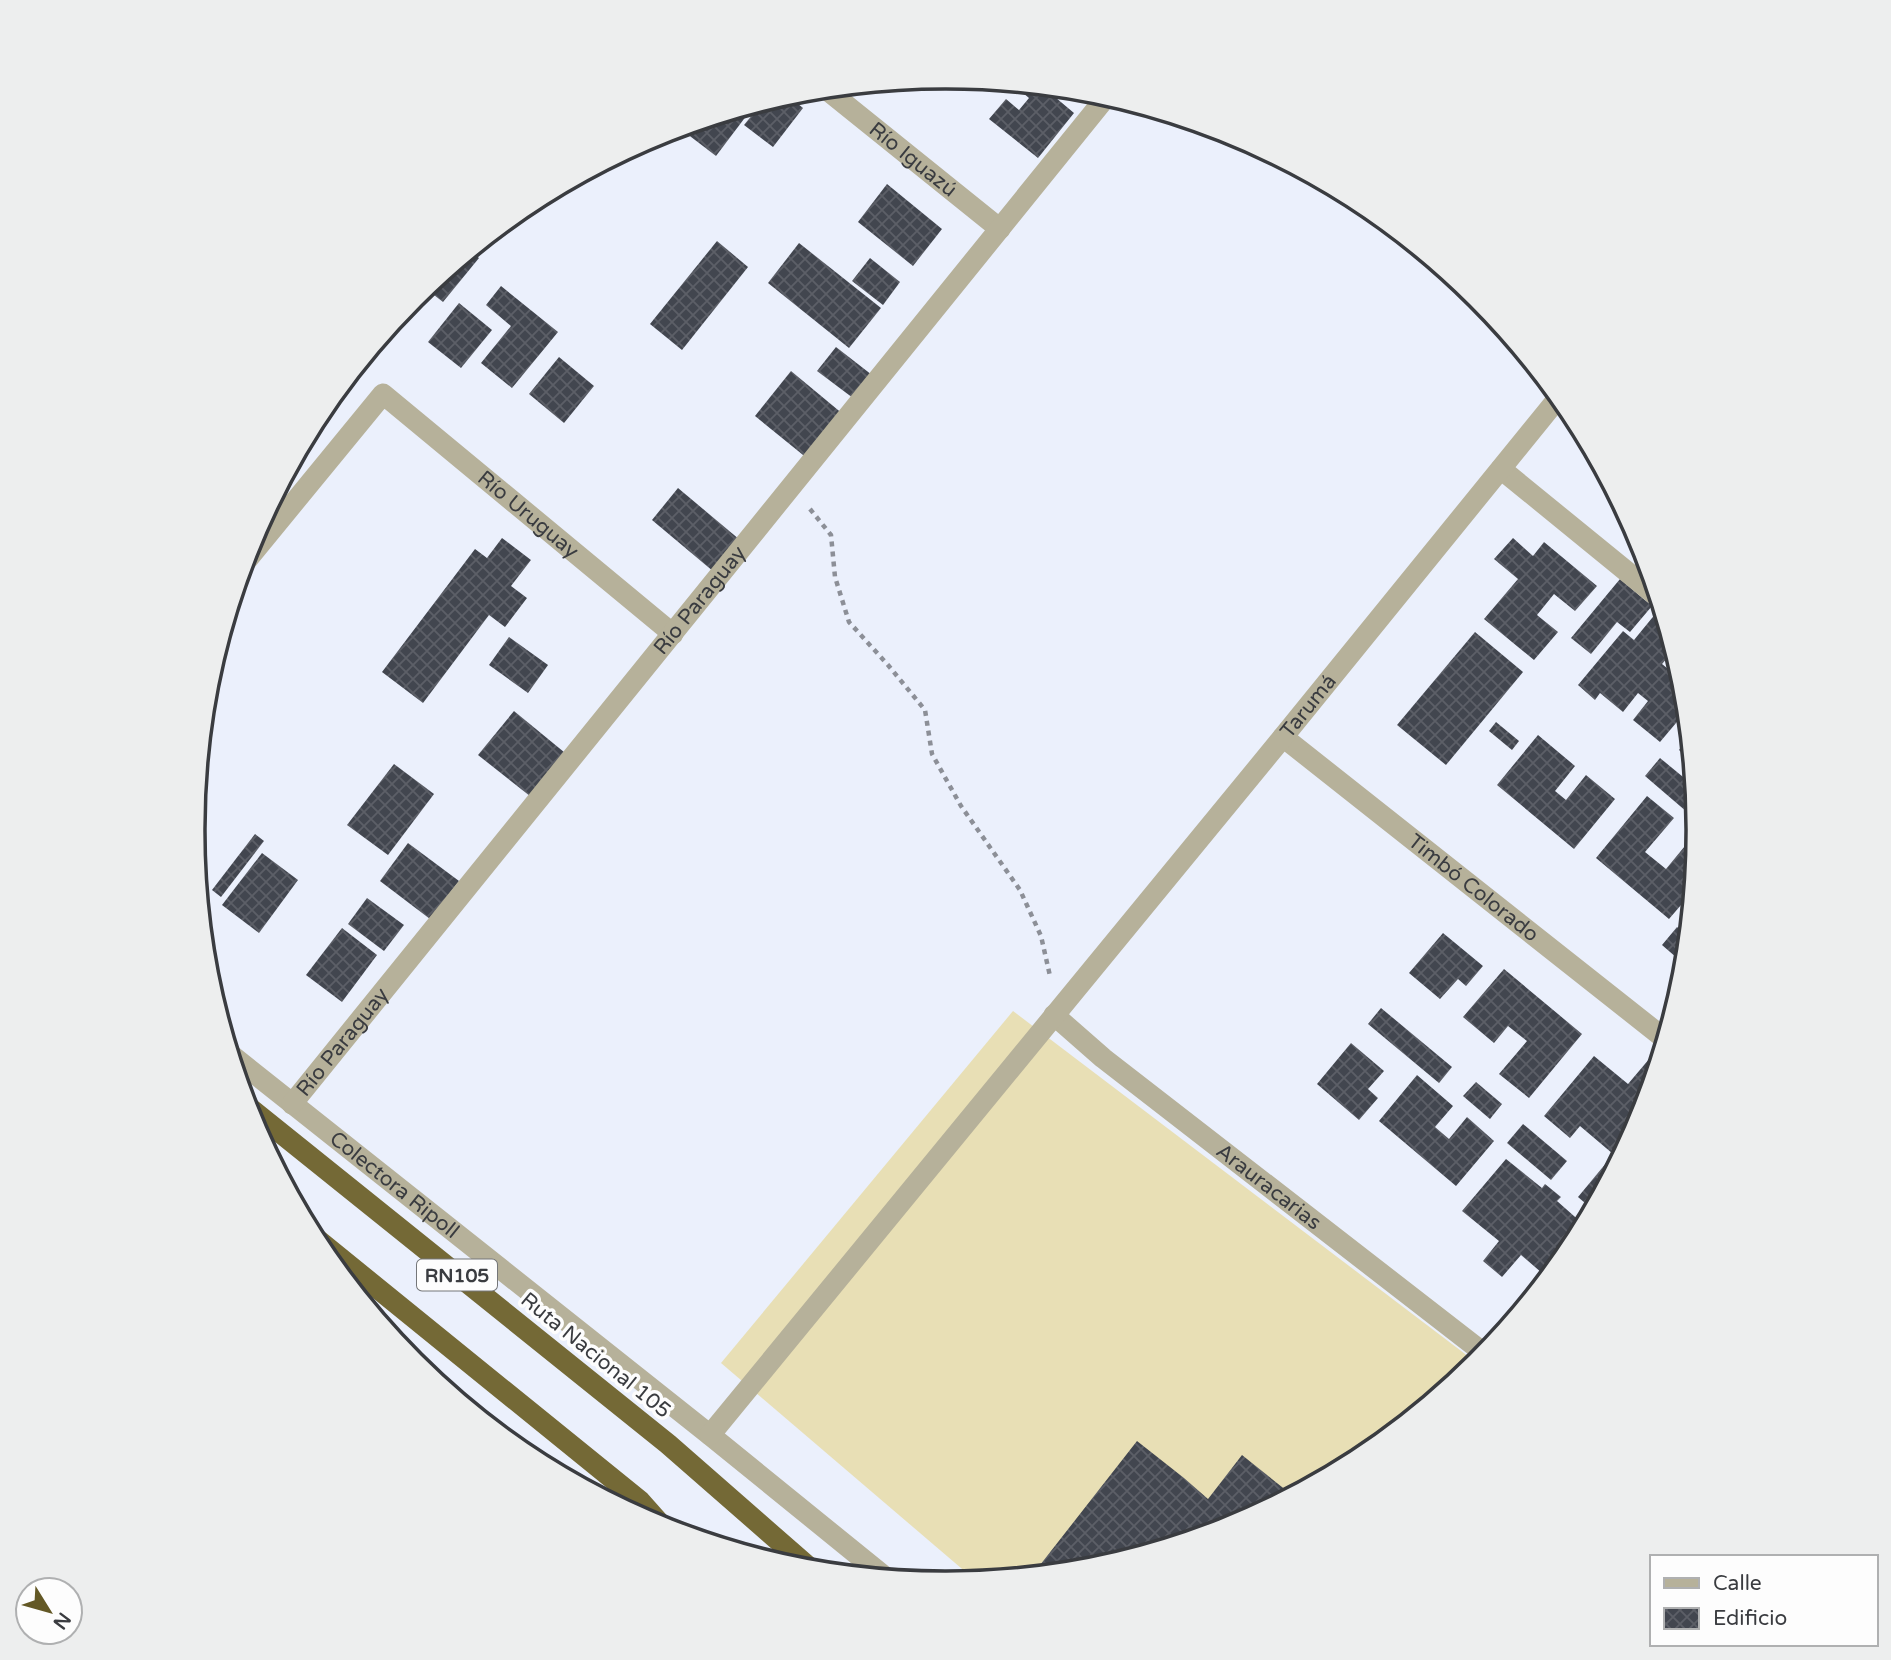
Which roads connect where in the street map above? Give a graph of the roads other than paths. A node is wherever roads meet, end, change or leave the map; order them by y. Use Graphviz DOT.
graph roads {
  1 [pos="837,98"];
  2 [pos="1100,105"];
  3 [pos="1000,229"];
  4 [pos="1552,406"];
  5 [pos="1501,469"];
  6 [pos="265,538"];
  7 [pos="1645,586"];
  8 [pos="673,634"];
  9 [pos="1283,737"];
  10 [pos="1054,1015"];
  11 [pos="1658,1033"];
  12 [pos="243,1064"];
  13 [pos="292,1104"];
  14 [pos="264,1119"];
  15 [pos="343,1261"];
  16 [pos="1476,1347"];
  17 [pos="710,1435"];
  18 [pos="644,1506"];
  19 [pos="796,1556"];
  20 [pos="873,1566"];
  1 -- 3 [label="street, Río Iguazú"];
  2 -- 3 [label="street, Río Paraguay"];
  3 -- 8 [label="street, Río Paraguay"];
  4 -- 5 [label="street, Tarumá"];
  5 -- 7 [label="street"];
  5 -- 9 [label="street, Tarumá"];
  6 -- 8 [label="street, Río Uruguay"];
  8 -- 13 [label="street, Río Paraguay"];
  9 -- 10 [label="street, Tarumá"];
  9 -- 11 [label="street, Timbó Colorado"];
  10 -- 16 [label="street, Arauracarias"];
  10 -- 17 [label="street, Tarumá"];
  12 -- 13 [label="street, Colectora Ripoll"];
  13 -- 17 [label="street, Colectora Ripoll"];
  14 -- 19 [label="highway, Ruta Nacional 105 / RN105"];
  15 -- 18 [label="highway, RN105"];
  17 -- 20 [label="street, Colectora Ripoll"];
}
